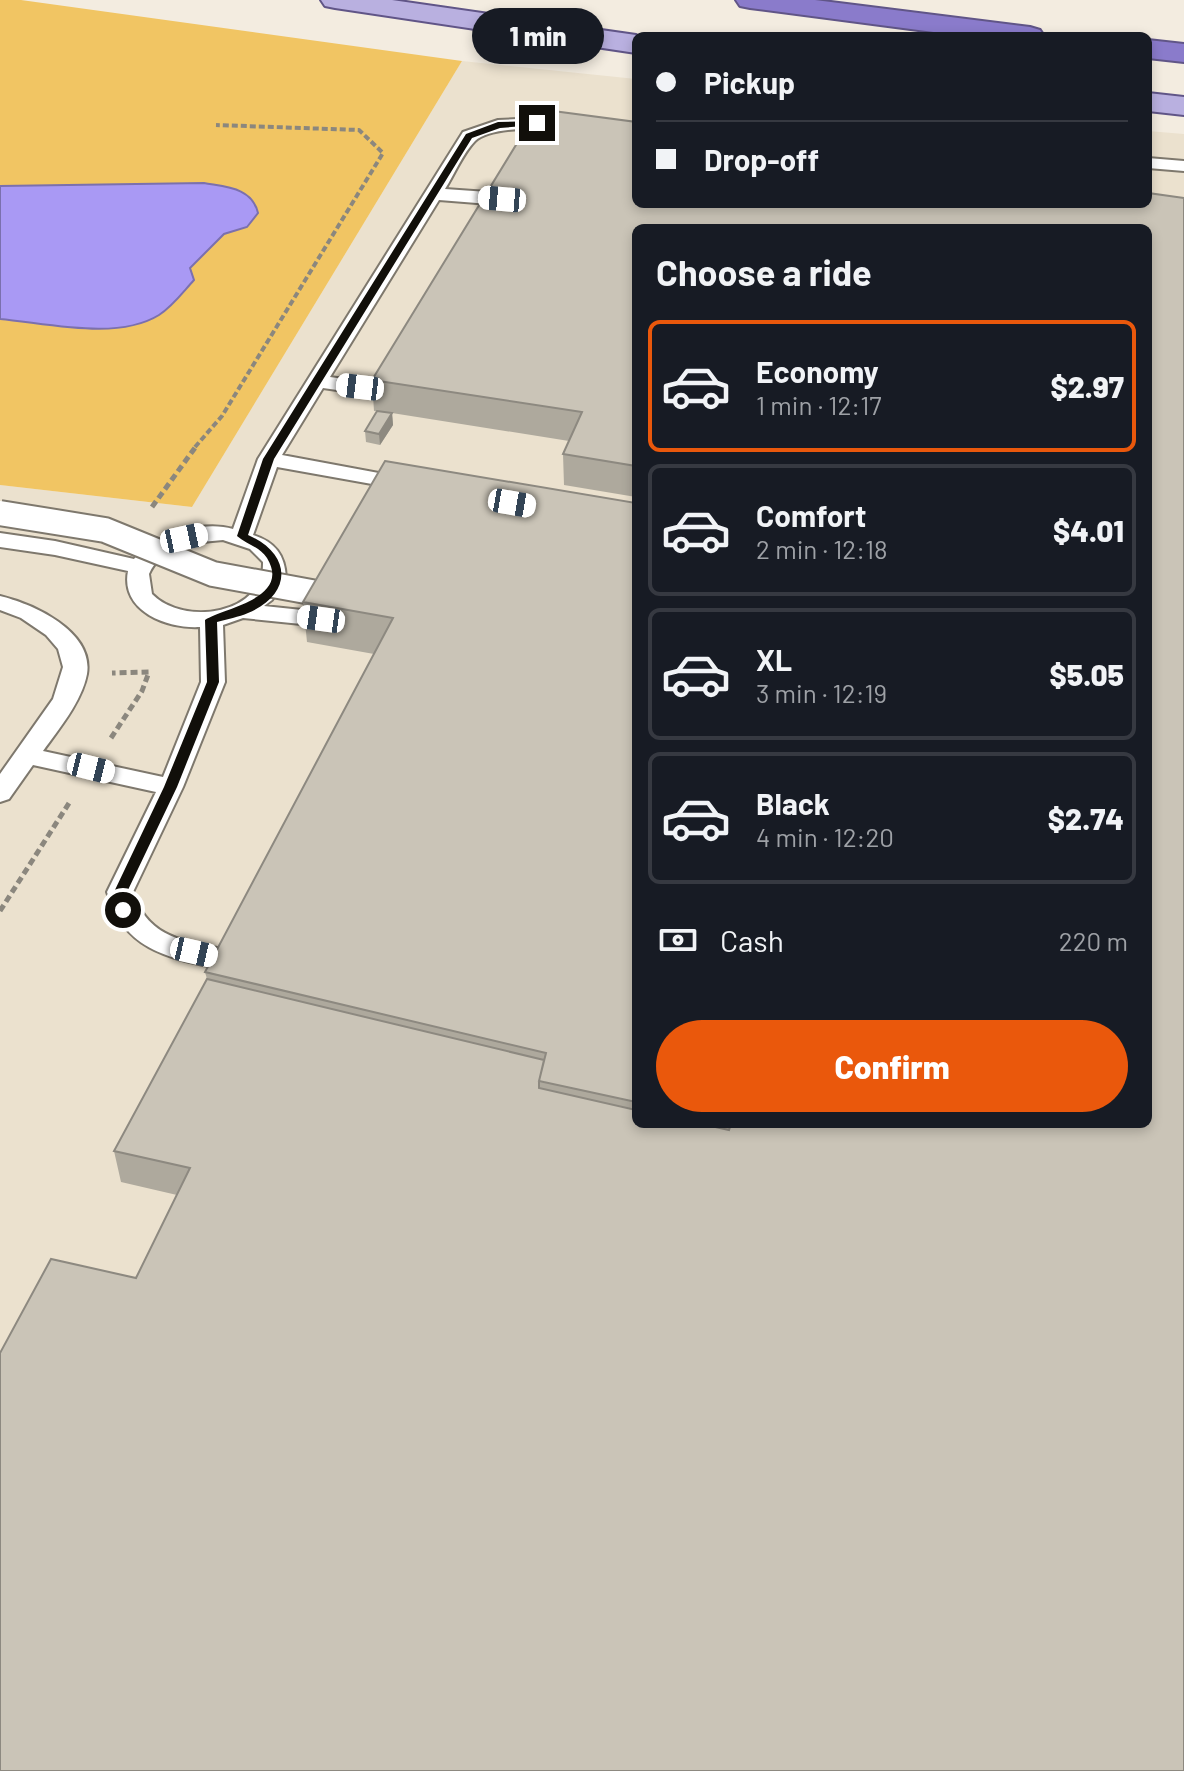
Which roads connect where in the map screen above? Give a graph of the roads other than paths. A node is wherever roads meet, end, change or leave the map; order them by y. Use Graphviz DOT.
graph roads {
  1 [pos="335,0"];
  2 [pos="750,0"];
  3 [pos="999,32"];
  4 [pos="632,43"];
  5 [pos="1152,49"];
  6 [pos="1184,53"];
  7 [pos="1152,102"];
  8 [pos="1184,106"];
  9 [pos="632,129"];
  10 [pos="1152,163"];
  11 [pos="1184,166"];
  12 [pos="435,194"];
  13 [pos="502,199"];
  14 [pos="317,381"];
  15 [pos="386,391"];
  16 [pos="269,459"];
  17 [pos="436,489"];
  18 [pos="0,513"];
  19 [pos="242,536"];
  20 [pos="0,540"];
  21 [pos="140,567"];
  22 [pos="277,570"];
  23 [pos="0,603"];
  24 [pos="328,605"];
  25 [pos="244,611"];
  26 [pos="211,620"];
  27 [pos="25,755"];
  28 [pos="171,787"];
  29 [pos="0,793"];
  30 [pos="237,962"];
  1 -- 4 [label="main road"];
  2 -- 3 [label="highway"];
  5 -- 6 [label="highway"];
  7 -- 8 [label="main road"];
  9 -- 12 [label="lane"];
  10 -- 11 [label="lane"];
  12 -- 13 [label="lane"];
  12 -- 14 [label="lane"];
  14 -- 15 [label="lane"];
  14 -- 16 [label="lane"];
  16 -- 17 [label="lane"];
  16 -- 19 [label="lane"];
  18 -- 24 [label="lane, bridge"];
  19 -- 21 [label="lane"];
  19 -- 22 [label="lane"];
  20 -- 21 [label="lane"];
  21 -- 26 [label="lane"];
  22 -- 24 [label="lane"];
  22 -- 25 [label="lane"];
  23 -- 27 [label="lane"];
  24 -- 25 [label="lane"];
  25 -- 26 [label="lane"];
  26 -- 28 [label="lane"];
  27 -- 28 [label="lane"];
  27 -- 29 [label="lane"];
  28 -- 30 [label="lane"];
}
